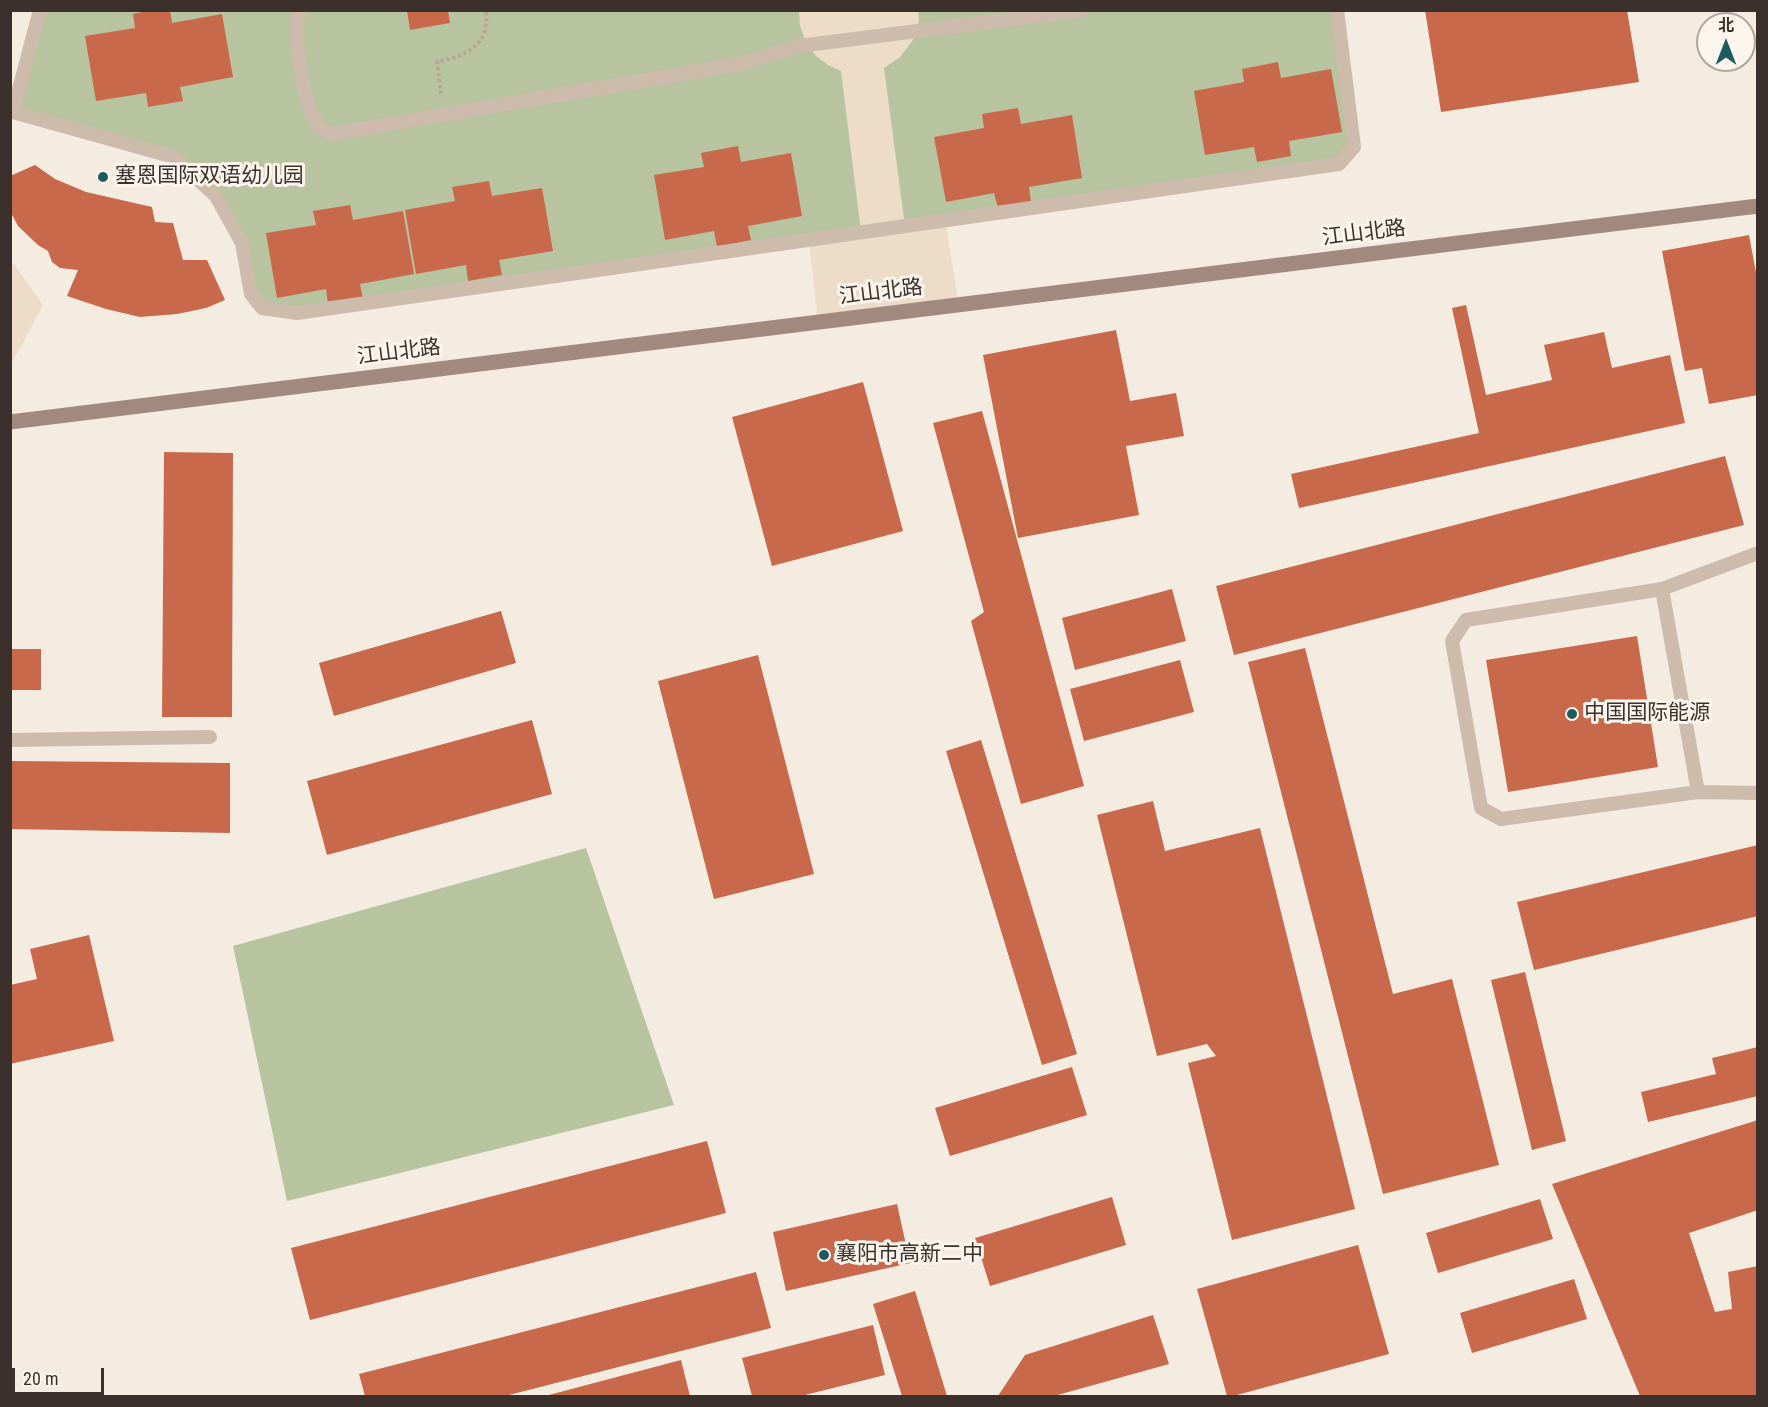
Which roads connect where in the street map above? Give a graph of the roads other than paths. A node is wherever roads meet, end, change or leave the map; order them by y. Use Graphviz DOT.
graph roads {
  1 [pos="40,10"];
  2 [pos="299,10"];
  3 [pos="1083,10"];
  4 [pos="1337,10"];
  5 [pos="1758,206"];
  6 [pos="10,422"];
  7 [pos="1758,553"];
  8 [pos="1662,589"];
  9 [pos="210,737"];
  10 [pos="10,740"];
  11 [pos="1698,792"];
  12 [pos="1758,793"];
  1 -- 4 [label="lane"];
  2 -- 3 [label="lane"];
  5 -- 6 [label="street, 江山北路"];
  7 -- 8 [label="lane"];
  8 -- 11 [label="lane"];
  8 -- 11 [label="lane"];
  9 -- 10 [label="lane"];
  11 -- 12 [label="lane"];
}
